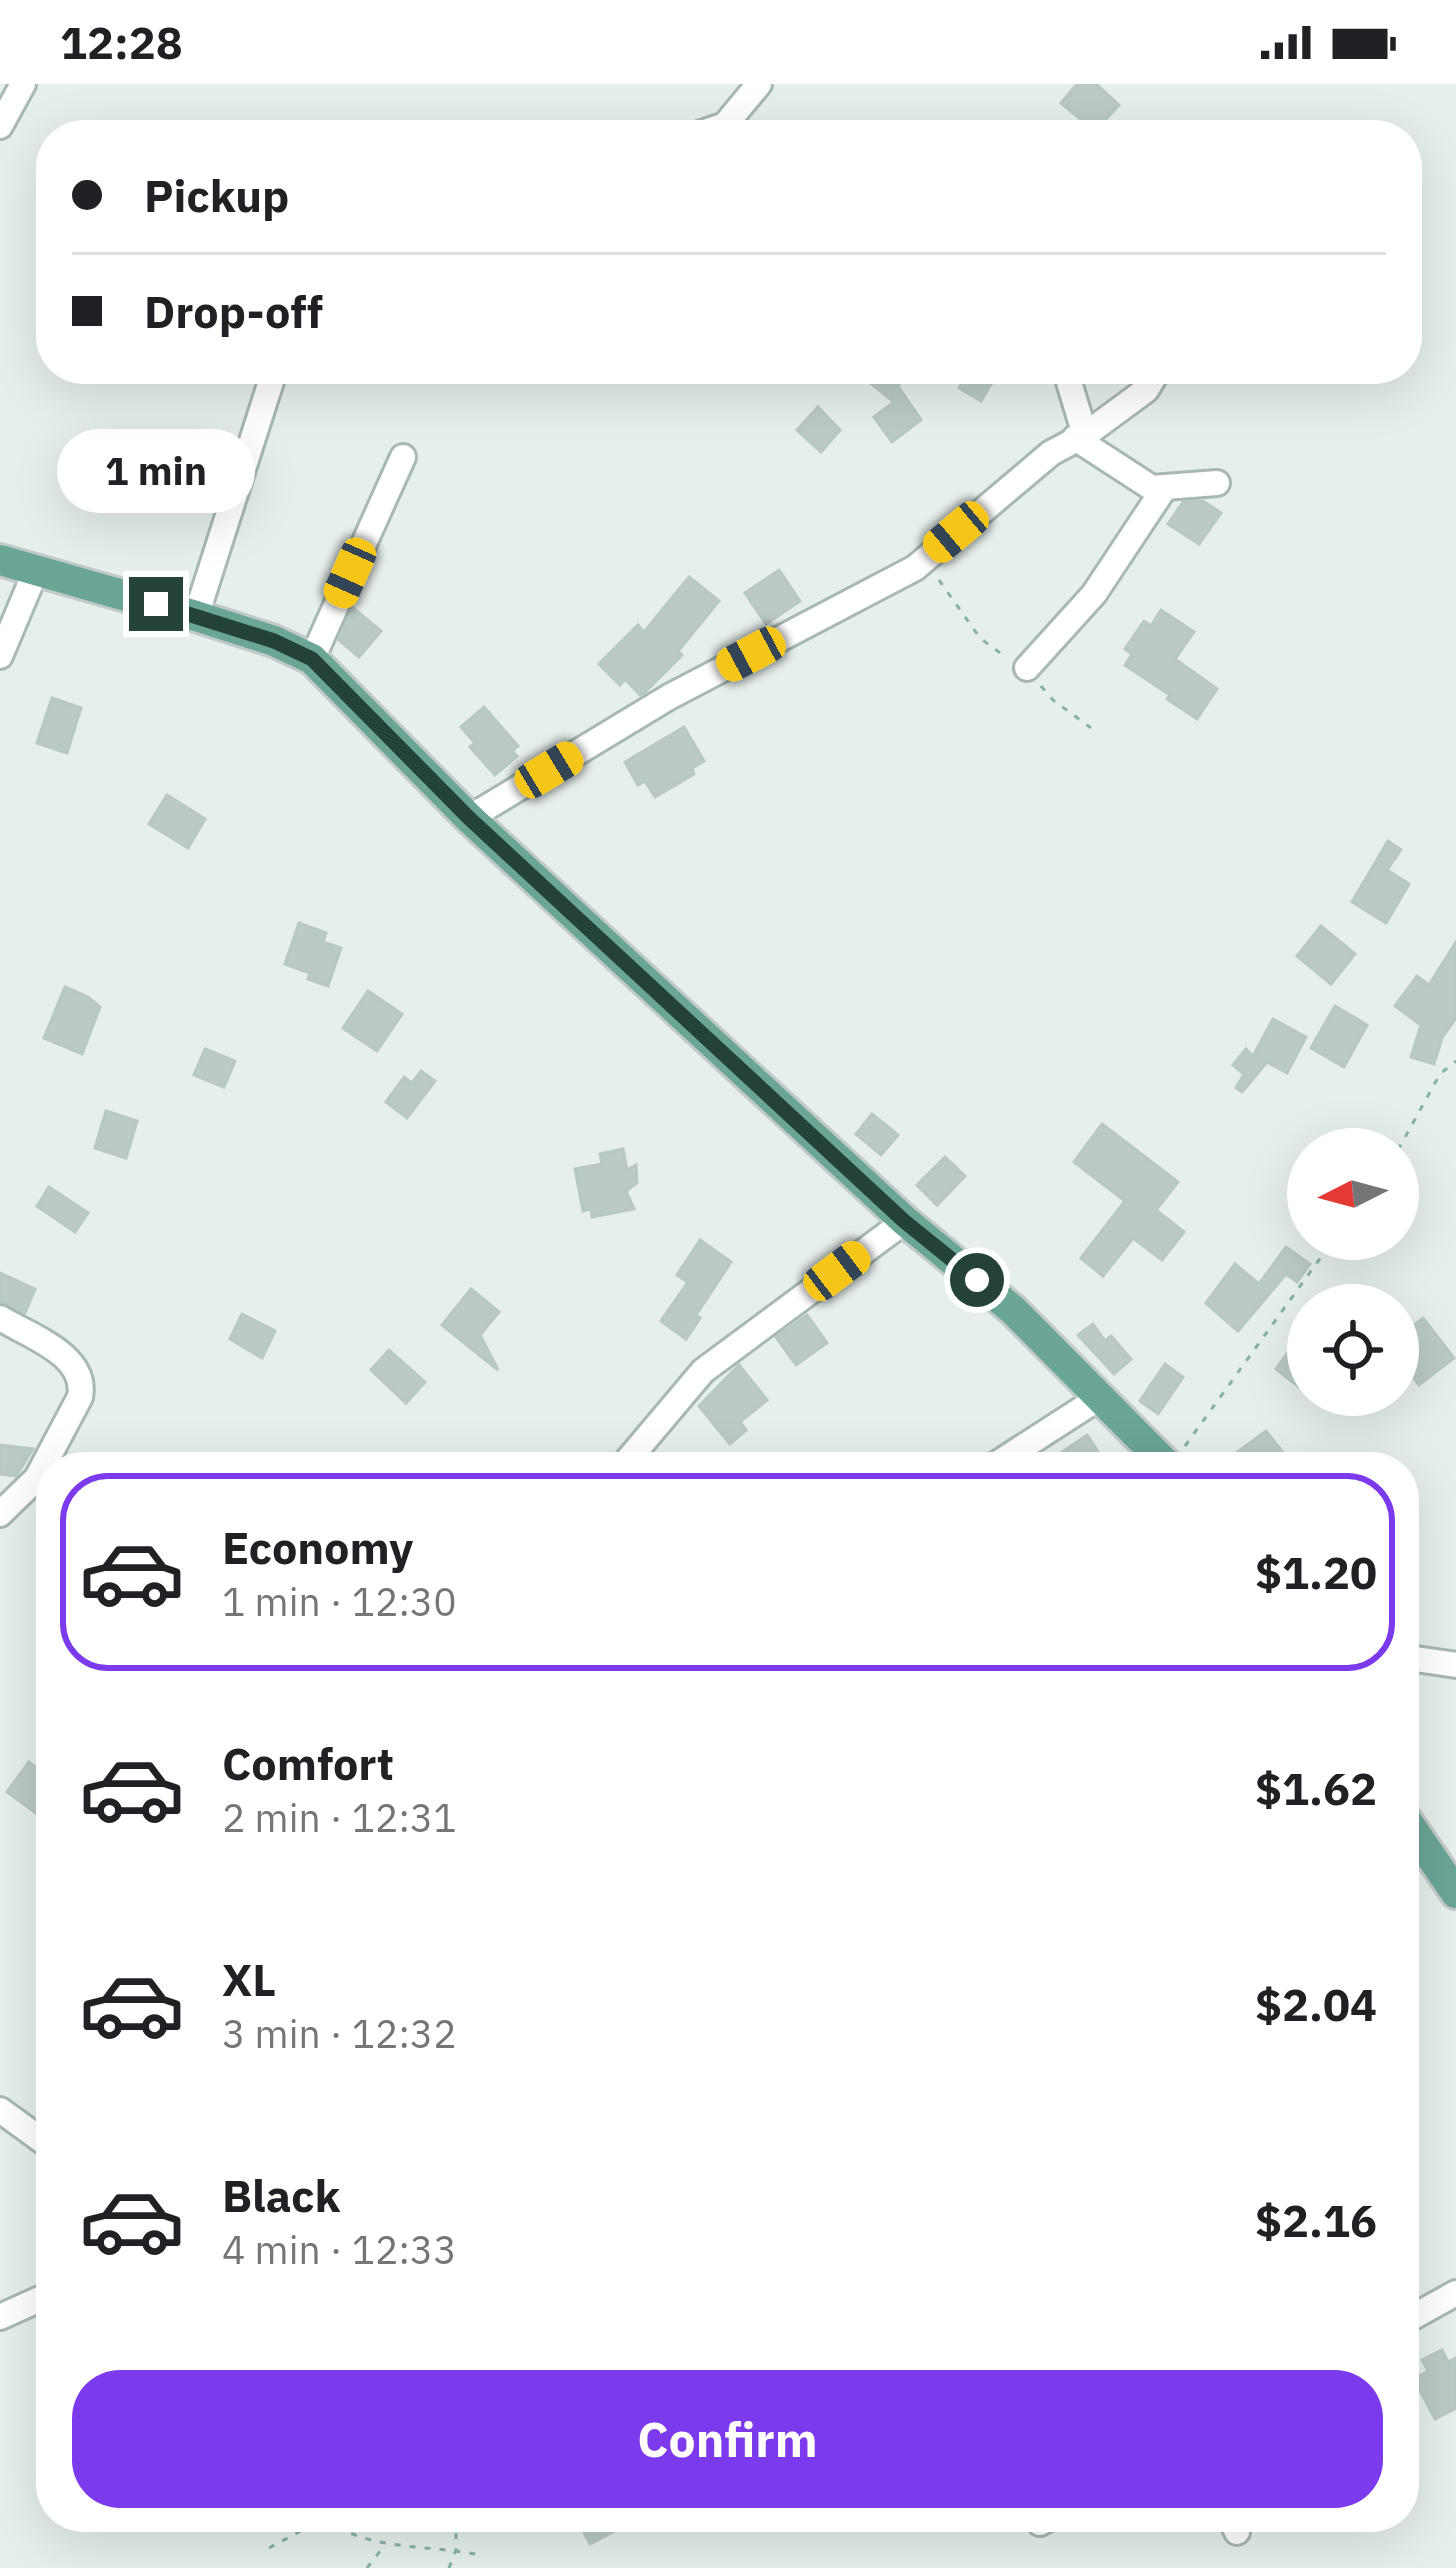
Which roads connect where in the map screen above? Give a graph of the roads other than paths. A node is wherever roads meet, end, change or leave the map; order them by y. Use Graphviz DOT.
graph roads {
  1 [pos="23,84"];
  2 [pos="759,84"];
  3 [pos="729,120"];
  4 [pos="0,126"];
  5 [pos="270,384"];
  6 [pos="1068,384"];
  7 [pos="1150,384"];
  8 [pos="1080,436"];
  9 [pos="403,457"];
  10 [pos="1217,482"];
  11 [pos="1165,487"];
  12 [pos="0,560"];
  13 [pos="37,568"];
  14 [pos="196,616"];
  15 [pos="0,656"];
  16 [pos="312,659"];
  17 [pos="1027,668"];
  18 [pos="469,818"];
  19 [pos="904,1221"];
  20 [pos="0,1318"];
  21 [pos="1102,1396"];
  22 [pos="51,1452"];
  23 [pos="635,1452"];
  24 [pos="1037,1452"];
  25 [pos="1169,1452"];
  26 [pos="36,1479"];
  27 [pos="0,1514"];
  28 [pos="1419,1659"];
  29 [pos="1456,1665"];
  30 [pos="1419,1839"];
  31 [pos="1456,1893"];
  32 [pos="0,2110"];
  33 [pos="36,2136"];
  34 [pos="1456,2293"];
  35 [pos="36,2301"];
  36 [pos="1419,2314"];
  37 [pos="0,2317"];
  1 -- 4 [label="street"];
  2 -- 3 [label="street"];
  5 -- 14 [label="street"];
  6 -- 8 [label="street"];
  7 -- 8 [label="street"];
  8 -- 11 [label="street"];
  8 -- 18 [label="street"];
  9 -- 16 [label="street"];
  10 -- 11 [label="street"];
  11 -- 17 [label="street"];
  12 -- 13 [label="main road"];
  13 -- 14 [label="main road"];
  13 -- 15 [label="street"];
  14 -- 16 [label="main road"];
  16 -- 18 [label="main road"];
  18 -- 19 [label="main road"];
  19 -- 21 [label="main road"];
  19 -- 23 [label="street"];
  20 -- 22 [label="street"];
  21 -- 24 [label="street"];
  21 -- 25 [label="main road"];
  26 -- 27 [label="street"];
  28 -- 29 [label="street"];
  30 -- 31 [label="main road"];
  32 -- 33 [label="street"];
  34 -- 36 [label="street"];
  35 -- 37 [label="street"];
}
